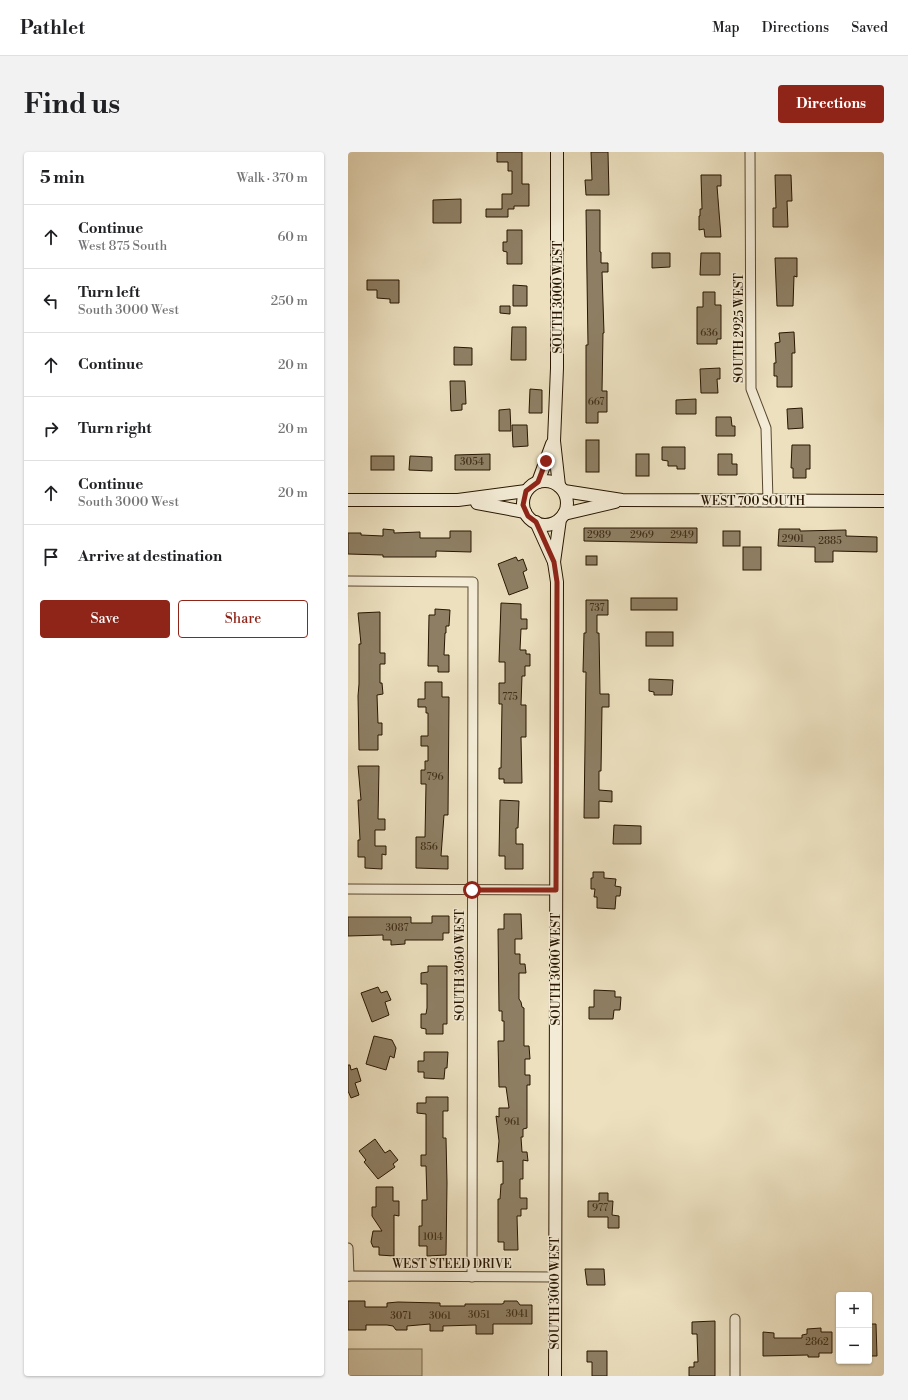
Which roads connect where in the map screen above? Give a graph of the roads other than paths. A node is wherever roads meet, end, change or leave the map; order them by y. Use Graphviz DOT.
graph roads {
  1 [pos="557,152"];
  2 [pos="750,152"];
  3 [pos="554,441"];
  4 [pos="538,482"];
  5 [pos="561,488"];
  6 [pos="526,491"];
  7 [pos="348,500"];
  8 [pos="458,500"];
  9 [pos="622,500"];
  10 [pos="768,501"];
  11 [pos="884,501"];
  12 [pos="525,512"];
  13 [pos="562,516"];
  14 [pos="536,522"];
  15 [pos="554,562"];
  16 [pos="348,581"];
  17 [pos="348,889"];
  18 [pos="472,890"];
  19 [pos="556,890"];
  20 [pos="348,1248"];
  21 [pos="348,1276"];
  22 [pos="472,1276"];
  23 [pos="555,1277"];
  24 [pos="735,1319"];
  25 [pos="555,1376"];
  26 [pos="735,1376"];
  1 -- 3 [label="main road, SOUTH 3000 WEST"];
  2 -- 10 [label="street, SOUTH 2925 WEST"];
  3 -- 4 [label="main road, SOUTH 3000 WEST"];
  3 -- 5 [label="main road, SOUTH 3000 WEST"];
  4 -- 5 [label="main road"];
  4 -- 6 [label="main road"];
  5 -- 9 [label="main road, WEST 700 SOUTH"];
  5 -- 13 [label="main road"];
  6 -- 8 [label="main road"];
  6 -- 12 [label="main road"];
  7 -- 8 [label="main road"];
  8 -- 12 [label="main road"];
  9 -- 10 [label="main road, WEST 700 SOUTH"];
  9 -- 13 [label="main road, WEST 700 SOUTH"];
  10 -- 11 [label="main road, WEST 700 SOUTH"];
  12 -- 14 [label="main road"];
  13 -- 14 [label="main road"];
  13 -- 15 [label="main road, SOUTH 3000 WEST"];
  14 -- 15 [label="main road, SOUTH 3000 WEST"];
  15 -- 19 [label="main road, SOUTH 3000 WEST"];
  16 -- 18 [label="street, SOUTH 3050 WEST"];
  17 -- 18 [label="street"];
  18 -- 19 [label="street"];
  18 -- 22 [label="street, SOUTH 3050 WEST"];
  19 -- 23 [label="main road, SOUTH 3000 WEST"];
  20 -- 21 [label="street"];
  21 -- 22 [label="street, WEST STEED DRIVE"];
  22 -- 23 [label="street, WEST STEED DRIVE"];
  23 -- 25 [label="main road, SOUTH 3000 WEST"];
  24 -- 26 [label="street"];
}
